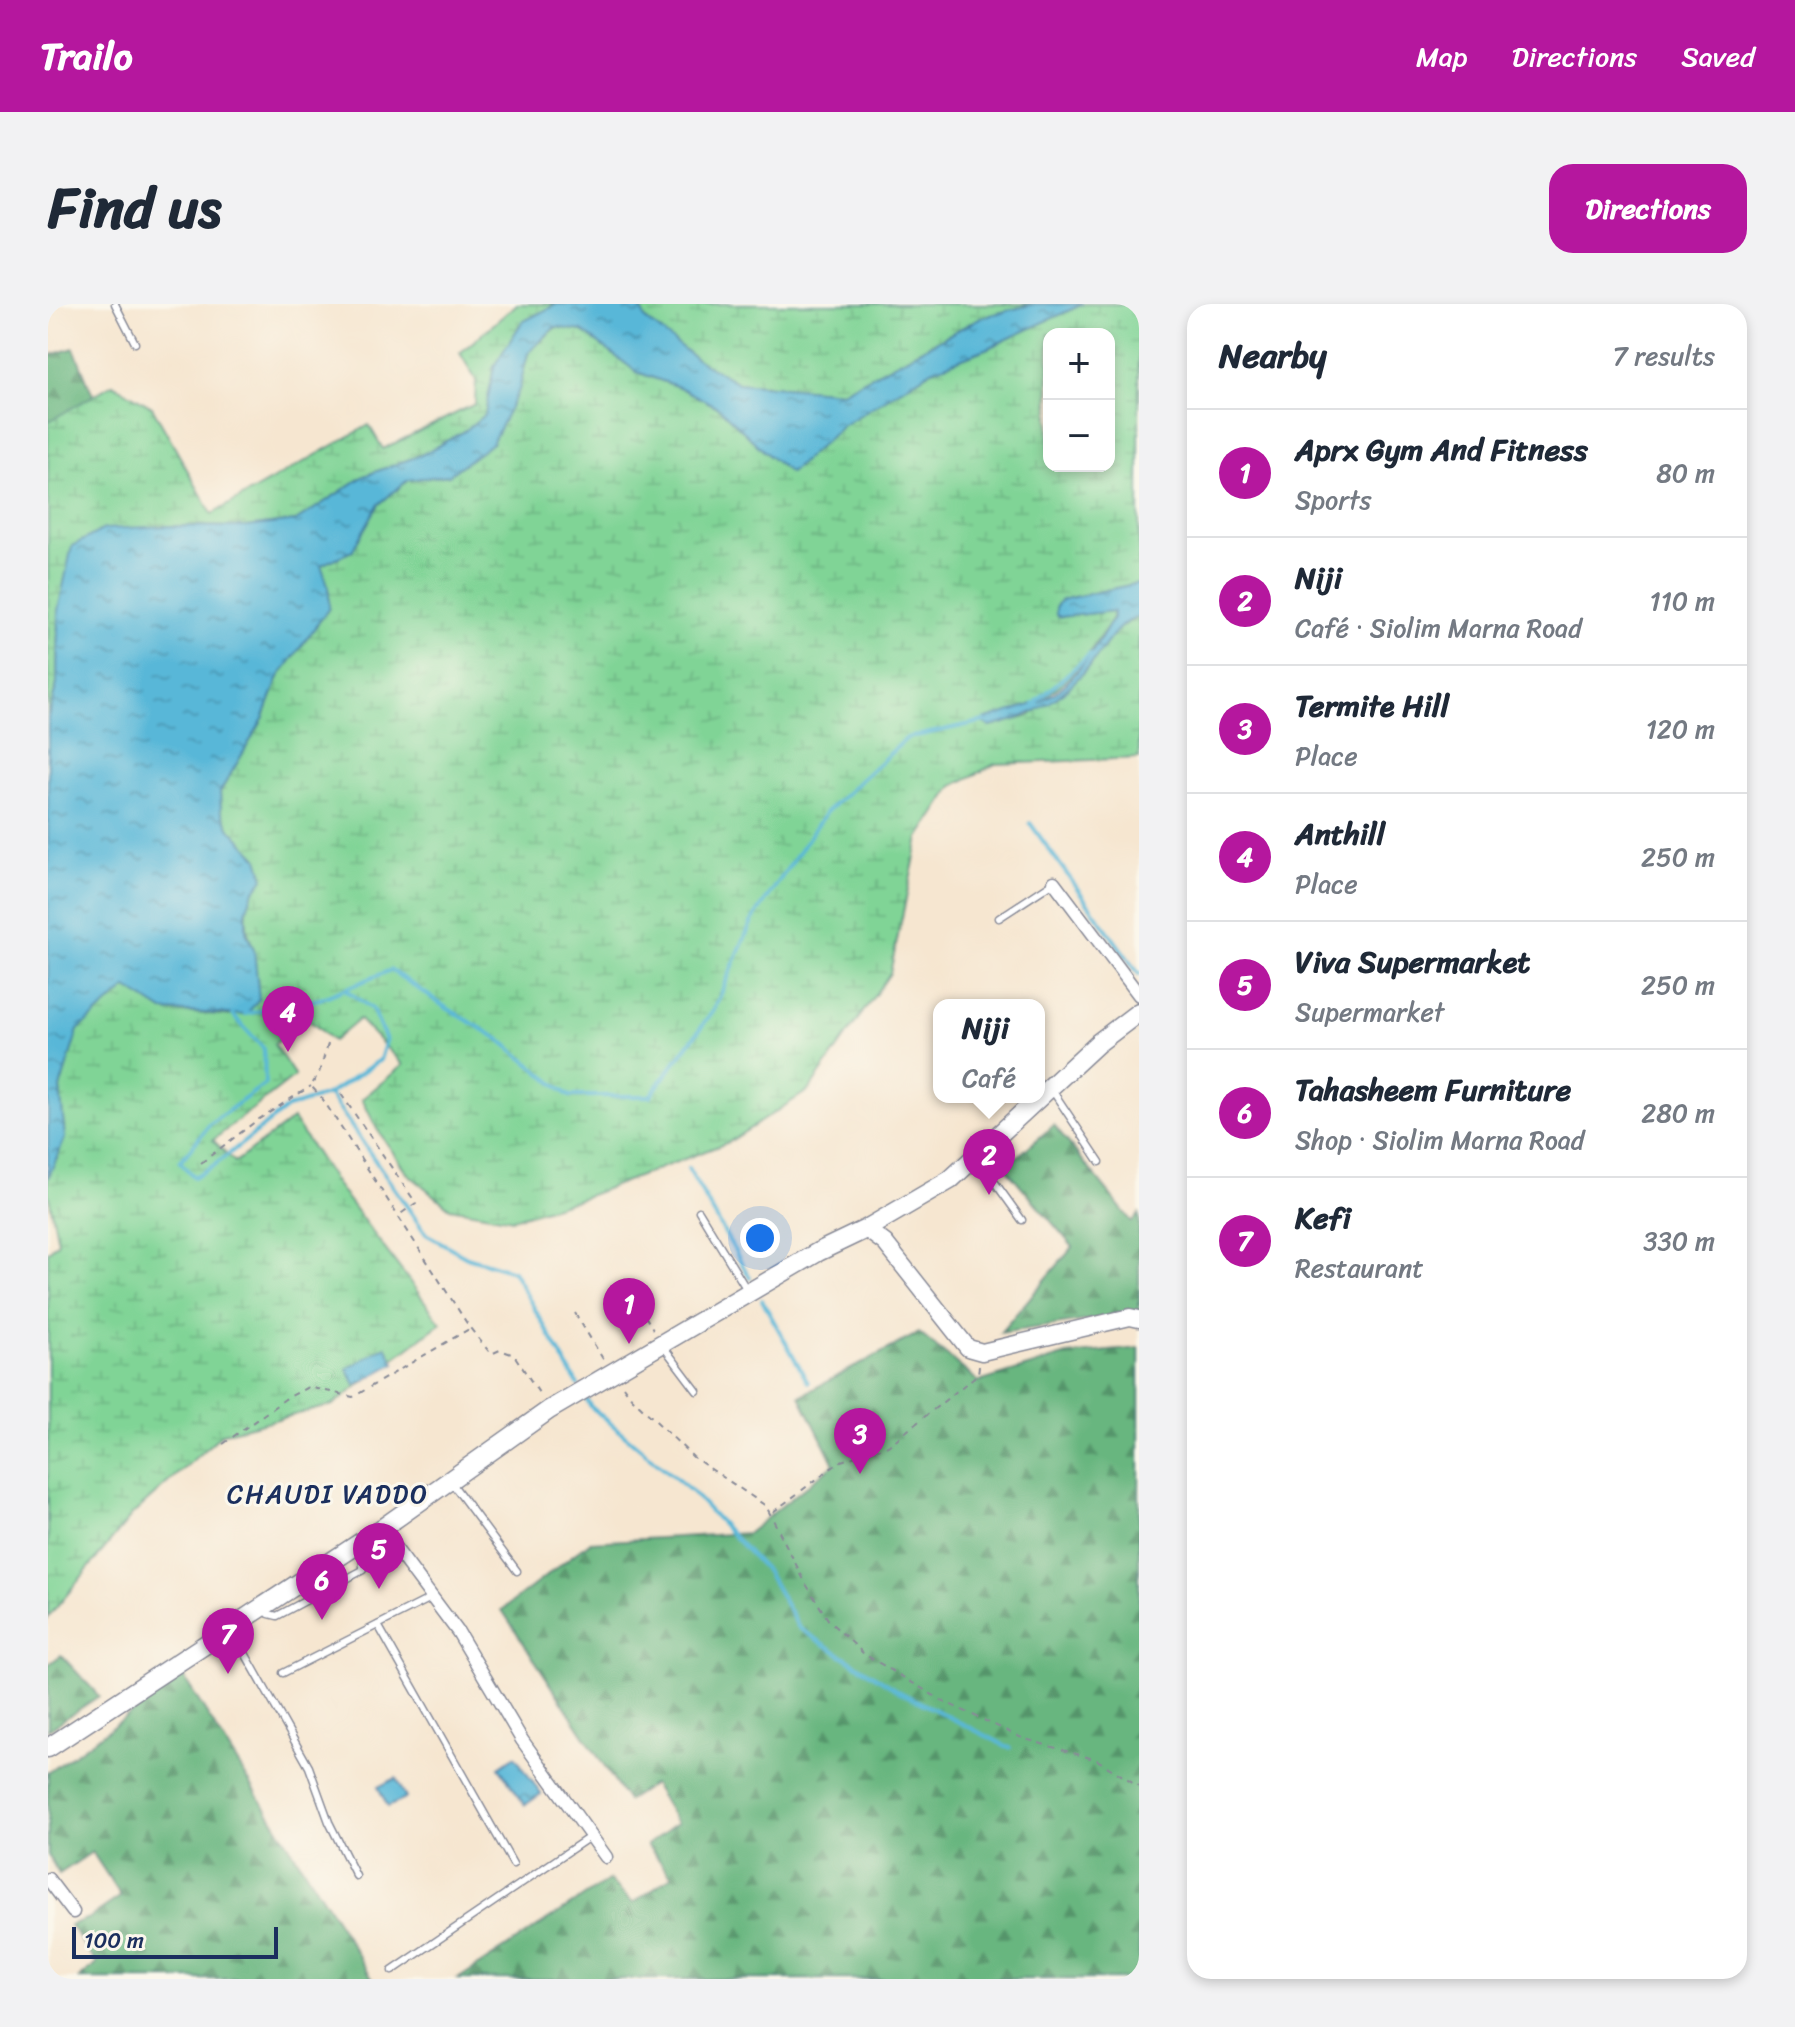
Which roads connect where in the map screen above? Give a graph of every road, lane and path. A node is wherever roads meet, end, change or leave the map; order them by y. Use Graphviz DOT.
graph roads {
  1 [pos="115,304"];
  2 [pos="135,343"];
  3 [pos="1054,882"];
  4 [pos="999,918"];
  5 [pos="1139,995"];
  6 [pos="1139,1012"];
  7 [pos="328,1044"];
  8 [pos="311,1086"];
  9 [pos="1050,1087"];
  10 [pos="1045,1092"];
  11 [pos="341,1094"];
  12 [pos="1033,1103"];
  13 [pos="976,1156"];
  14 [pos="1100,1162"];
  15 [pos="201,1163"];
  16 [pos="699,1211"];
  17 [pos="398,1215"];
  18 [pos="1022,1220"];
  19 [pos="866,1229"];
  20 [pos="749,1293"];
  21 [pos="639,1306"];
  22 [pos="575,1313"];
  23 [pos="1139,1319"];
  24 [pos="470,1328"];
  25 [pos="662,1344"];
  26 [pos="982,1352"];
  27 [pos="614,1372"];
  28 [pos="697,1391"];
  29 [pos="549,1410"];
  30 [pos="223,1444"];
  31 [pos="449,1479"];
  32 [pos="772,1513"];
  33 [pos="381,1529"];
  34 [pos="517,1571"];
  35 [pos="431,1598"];
  36 [pos="378,1625"];
  37 [pos="230,1627"];
  38 [pos="283,1673"];
  39 [pos="48,1748"];
  40 [pos="1139,1786"];
  41 [pos="592,1836"];
  42 [pos="606,1857"];
  43 [pos="513,1864"];
  44 [pos="356,1876"];
  45 [pos="48,1879"];
  46 [pos="73,1912"];
  47 [pos="392,1971"];
  1 -- 2 [label="lane"];
  3 -- 4 [label="lane"];
  3 -- 5 [label="street"];
  6 -- 9 [label="main road"];
  7 -- 8 [label="path"];
  8 -- 15 [label="path"];
  8 -- 17 [label="path"];
  9 -- 10 [label="main road"];
  9 -- 14 [label="lane"];
  11 -- 17 [label="path"];
  12 -- 13 [label="main road"];
  13 -- 18 [label="lane"];
  13 -- 19 [label="main road"];
  16 -- 20 [label="lane"];
  17 -- 24 [label="path"];
  19 -- 20 [label="main road"];
  19 -- 26 [label="street"];
  20 -- 25 [label="main road"];
  21 -- 25 [label="path"];
  22 -- 27 [label="path"];
  23 -- 26 [label="street"];
  24 -- 29 [label="path"];
  24 -- 30 [label="path"];
  25 -- 27 [label="main road"];
  25 -- 28 [label="lane"];
  26 -- 32 [label="path"];
  27 -- 29 [label="main road"];
  27 -- 32 [label="path"];
  29 -- 31 [label="main road"];
  31 -- 33 [label="main road"];
  31 -- 34 [label="lane"];
  32 -- 40 [label="path"];
  33 -- 35 [label="street"];
  33 -- 37 [label="main road"];
  35 -- 36 [label="lane"];
  35 -- 41 [label="street"];
  36 -- 38 [label="lane"];
  36 -- 43 [label="lane"];
  37 -- 39 [label="main road"];
  37 -- 44 [label="lane"];
  41 -- 42 [label="street"];
  41 -- 47 [label="lane"];
  45 -- 46 [label="street"];
}
